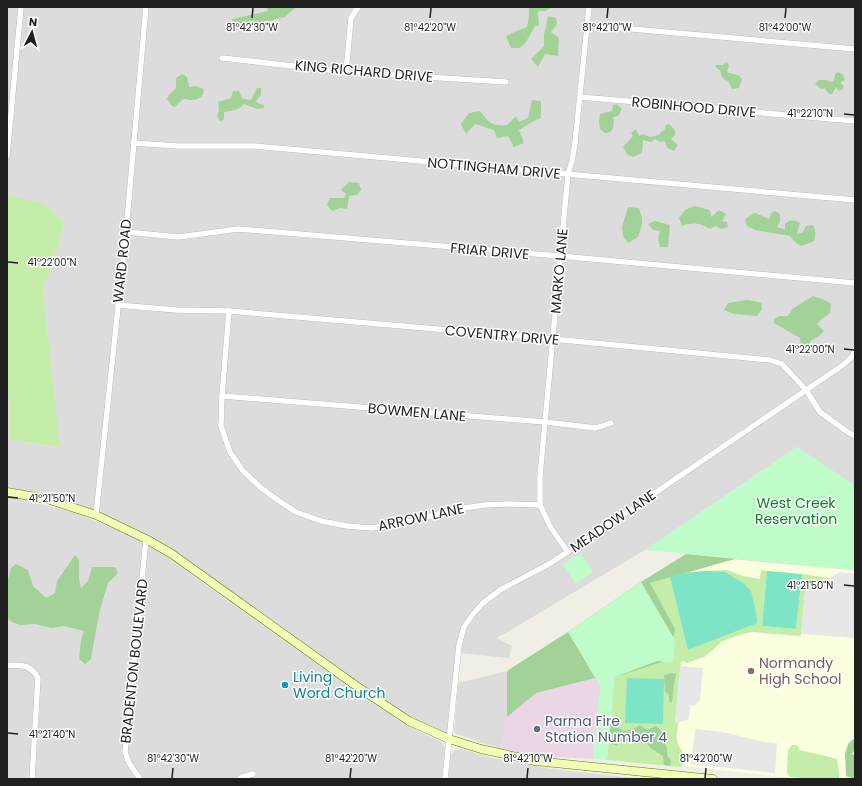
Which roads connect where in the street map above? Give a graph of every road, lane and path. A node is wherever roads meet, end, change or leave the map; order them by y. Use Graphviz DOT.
graph roads {
  1 [pos="21,7"];
  2 [pos="146,7"];
  3 [pos="358,7"];
  4 [pos="589,7"];
  5 [pos="587,25"];
  6 [pos="855,49"];
  7 [pos="222,58"];
  8 [pos="346,72"];
  9 [pos="506,82"];
  10 [pos="580,97"];
  11 [pos="855,120"];
  12 [pos="133,143"];
  13 [pos="7,156"];
  14 [pos="568,174"];
  15 [pos="855,200"];
  16 [pos="126,232"];
  17 [pos="560,256"];
  18 [pos="855,283"];
  19 [pos="118,305"];
  20 [pos="229,311"];
  21 [pos="553,339"];
  22 [pos="855,349"];
  23 [pos="806,390"];
  24 [pos="222,396"];
  25 [pos="545,422"];
  26 [pos="611,423"];
  27 [pos="855,436"];
  28 [pos="7,492"];
  29 [pos="540,505"];
  30 [pos="96,515"];
  31 [pos="146,539"];
  32 [pos="568,552"];
  33 [pos="7,665"];
  34 [pos="450,739"];
  35 [pos="253,774"];
  36 [pos="32,779"];
  37 [pos="140,779"];
  38 [pos="239,779"];
  39 [pos="445,779"];
  40 [pos="713,779"];
  1 -- 13 [label="street"];
  2 -- 12 [label="street, WARD ROAD"];
  3 -- 8 [label="street"];
  4 -- 5 [label="street, MARKO LANE"];
  5 -- 6 [label="street"];
  5 -- 10 [label="street, MARKO LANE"];
  7 -- 8 [label="street, KING RICHARD DRIVE"];
  8 -- 9 [label="street, KING RICHARD DRIVE"];
  10 -- 11 [label="street, ROBINHOOD DRIVE"];
  10 -- 14 [label="street, MARKO LANE"];
  12 -- 14 [label="street, NOTTINGHAM DRIVE"];
  12 -- 16 [label="street, WARD ROAD"];
  14 -- 15 [label="street, NOTTINGHAM DRIVE"];
  14 -- 17 [label="street, MARKO LANE"];
  16 -- 17 [label="street, FRIAR DRIVE"];
  16 -- 19 [label="street, WARD ROAD"];
  17 -- 18 [label="street, FRIAR DRIVE"];
  17 -- 21 [label="street, MARKO LANE"];
  19 -- 20 [label="street, COVENTRY DRIVE"];
  19 -- 30 [label="street, WARD ROAD"];
  20 -- 21 [label="street, COVENTRY DRIVE"];
  20 -- 24 [label="street, ARROW LANE"];
  21 -- 23 [label="street, COVENTRY DRIVE"];
  21 -- 25 [label="street, MARKO LANE"];
  22 -- 23 [label="street, MEADOW LANE"];
  23 -- 27 [label="street, COVENTRY DRIVE"];
  23 -- 32 [label="street, MEADOW LANE"];
  24 -- 25 [label="street, BOWMEN LANE"];
  24 -- 29 [label="street, ARROW LANE"];
  25 -- 26 [label="street, BOWMEN LANE"];
  25 -- 29 [label="street, MARKO LANE"];
  28 -- 30 [label="main road"];
  29 -- 32 [label="street, MARKO LANE"];
  30 -- 31 [label="main road"];
  31 -- 34 [label="main road"];
  31 -- 37 [label="street, BRADENTON BOULEVARD"];
  32 -- 34 [label="street, MEADOW LANE"];
  33 -- 36 [label="street"];
  34 -- 39 [label="street, MEADOW LANE"];
  34 -- 40 [label="main road"];
  35 -- 38 [label="street"];
}
